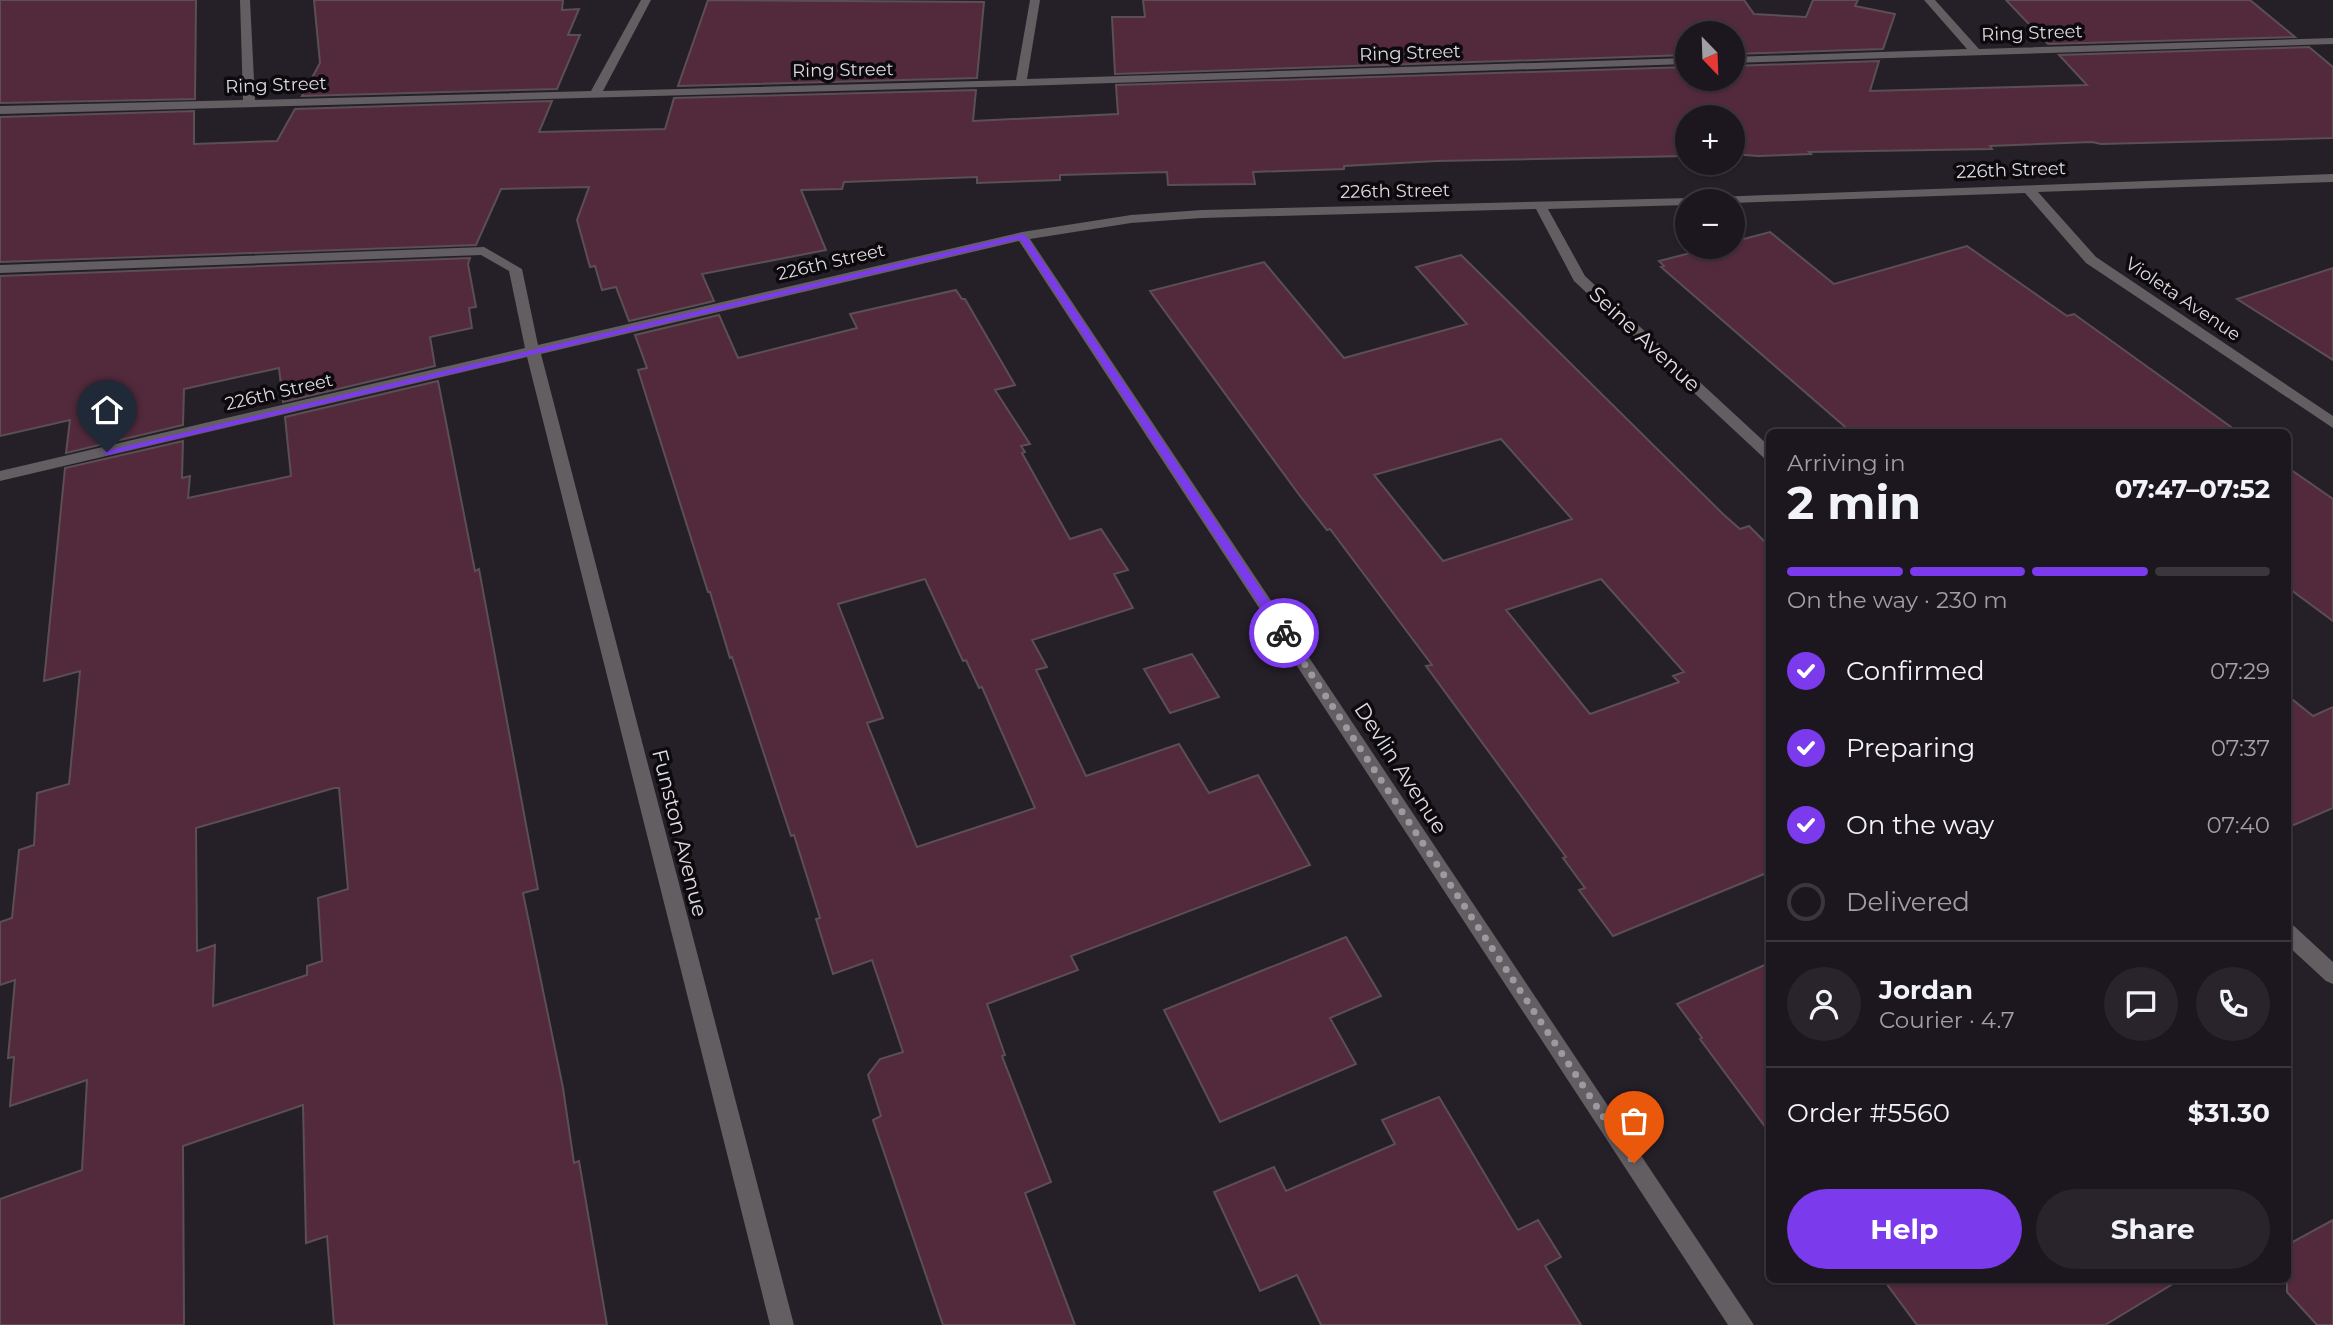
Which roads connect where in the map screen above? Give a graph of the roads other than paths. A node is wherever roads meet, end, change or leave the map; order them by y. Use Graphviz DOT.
graph roads {
  1 [pos="245,0"];
  2 [pos="646,0"];
  3 [pos="1035,0"];
  4 [pos="1929,0"];
  5 [pos="2333,41"];
  6 [pos="1976,52"];
  7 [pos="1745,60"];
  8 [pos="1675,61"];
  9 [pos="1021,83"];
  10 [pos="595,94"];
  11 [pos="248,104"];
  12 [pos="0,110"];
  13 [pos="2333,178"];
  14 [pos="2028,189"];
  15 [pos="1745,199"];
  16 [pos="1675,202"];
  17 [pos="1541,207"];
  18 [pos="1022,236"];
  19 [pos="0,270"];
  20 [pos="534,352"];
  21 [pos="2333,423"];
  22 [pos="1766,451"];
  23 [pos="0,476"];
  24 [pos="2291,936"];
  25 [pos="2333,975"];
  26 [pos="782,1325"];
  27 [pos="1742,1325"];
  1 -- 11 [label="street"];
  2 -- 10 [label="street"];
  3 -- 9 [label="street"];
  4 -- 6 [label="street"];
  5 -- 6 [label="street, Ring Street"];
  6 -- 7 [label="street, Ring Street"];
  8 -- 9 [label="street, Ring Street"];
  9 -- 10 [label="street, Ring Street"];
  10 -- 11 [label="street, Ring Street"];
  11 -- 12 [label="street, Ring Street"];
  13 -- 14 [label="street, 226th Street"];
  14 -- 15 [label="street, 226th Street"];
  14 -- 21 [label="street, Violeta Avenue"];
  16 -- 17 [label="street, 226th Street"];
  17 -- 18 [label="street, 226th Street"];
  17 -- 22 [label="street, Seine Avenue"];
  18 -- 20 [label="street, 226th Street"];
  18 -- 27 [label="street, Devlin Avenue"];
  19 -- 20 [label="street, Funston Avenue"];
  20 -- 23 [label="street, 226th Street"];
  20 -- 26 [label="street, Funston Avenue"];
  24 -- 25 [label="street"];
}
